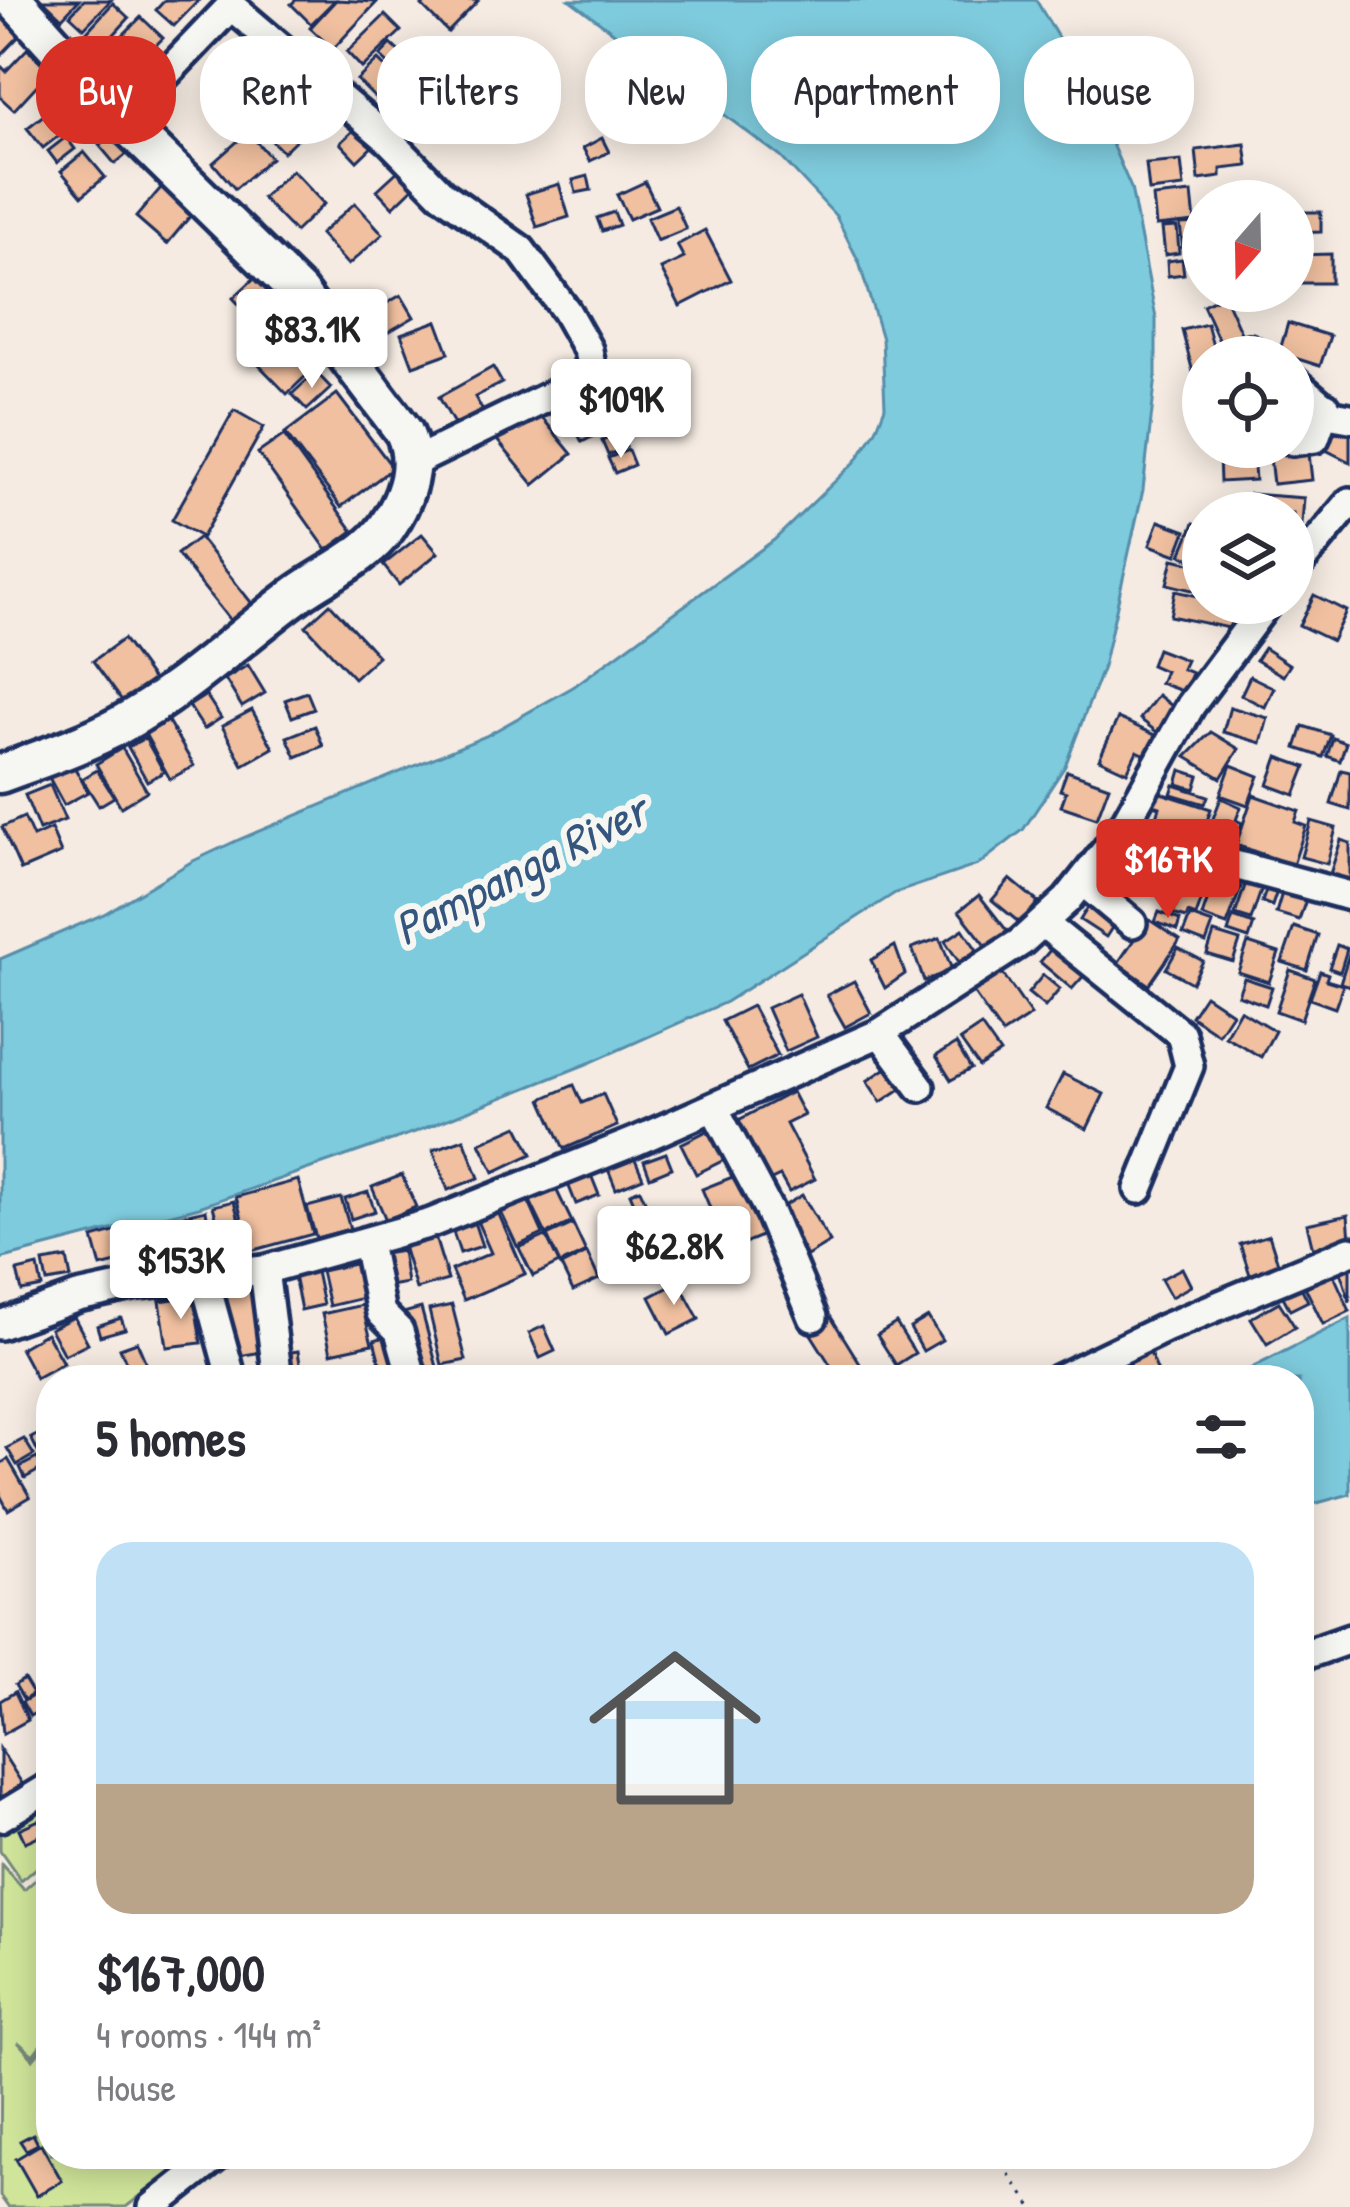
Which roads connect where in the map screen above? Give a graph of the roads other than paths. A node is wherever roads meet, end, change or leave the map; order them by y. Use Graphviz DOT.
graph roads {
  1 [pos="12,0"];
  2 [pos="227,3"];
  3 [pos="0,10"];
  4 [pos="45,36"];
  5 [pos="176,60"];
  6 [pos="146,144"];
  7 [pos="1338,413"];
  8 [pos="1314,438"];
  9 [pos="412,463"];
  10 [pos="1348,507"];
  11 [pos="1314,547"];
  12 [pos="1251,624"];
  13 [pos="0,774"];
  14 [pos="1119,834"];
  15 [pos="1083,882"];
  16 [pos="1350,896"];
  17 [pos="1044,923"];
  18 [pos="1132,923"];
  19 [pos="880,1033"];
  20 [pos="920,1087"];
  21 [pos="715,1108"];
  22 [pos="1139,1189"];
  23 [pos="367,1243"];
  24 [pos="1350,1250"];
  25 [pos="264,1270"];
  26 [pos="204,1278"];
  27 [pos="813,1317"];
  28 [pos="0,1325"];
  29 [pos="228,1365"];
  30 [pos="276,1365"];
  31 [pos="409,1365"];
  32 [pos="1088,1365"];
  33 [pos="1350,1639"];
  34 [pos="1314,1652"];
  35 [pos="36,1795"];
  36 [pos="0,1817"];
  37 [pos="201,2169"];
  38 [pos="154,2207"];
  1 -- 3 [label="street"];
  1 -- 4 [label="main road"];
  2 -- 5 [label="street"];
  2 -- 9 [label="street"];
  6 -- 9 [label="main road"];
  7 -- 8 [label="street"];
  9 -- 13 [label="main road"];
  10 -- 11 [label="street"];
  12 -- 14 [label="street"];
  14 -- 15 [label="street"];
  14 -- 16 [label="street"];
  15 -- 17 [label="street"];
  15 -- 18 [label="street"];
  17 -- 19 [label="street"];
  17 -- 22 [label="street"];
  19 -- 20 [label="street"];
  19 -- 21 [label="street"];
  21 -- 23 [label="street"];
  21 -- 27 [label="street"];
  23 -- 25 [label="street"];
  23 -- 31 [label="street"];
  24 -- 32 [label="street"];
  25 -- 26 [label="street"];
  25 -- 30 [label="street"];
  26 -- 28 [label="street"];
  26 -- 29 [label="street"];
  33 -- 34 [label="street"];
  35 -- 36 [label="street"];
  37 -- 38 [label="street"];
}
